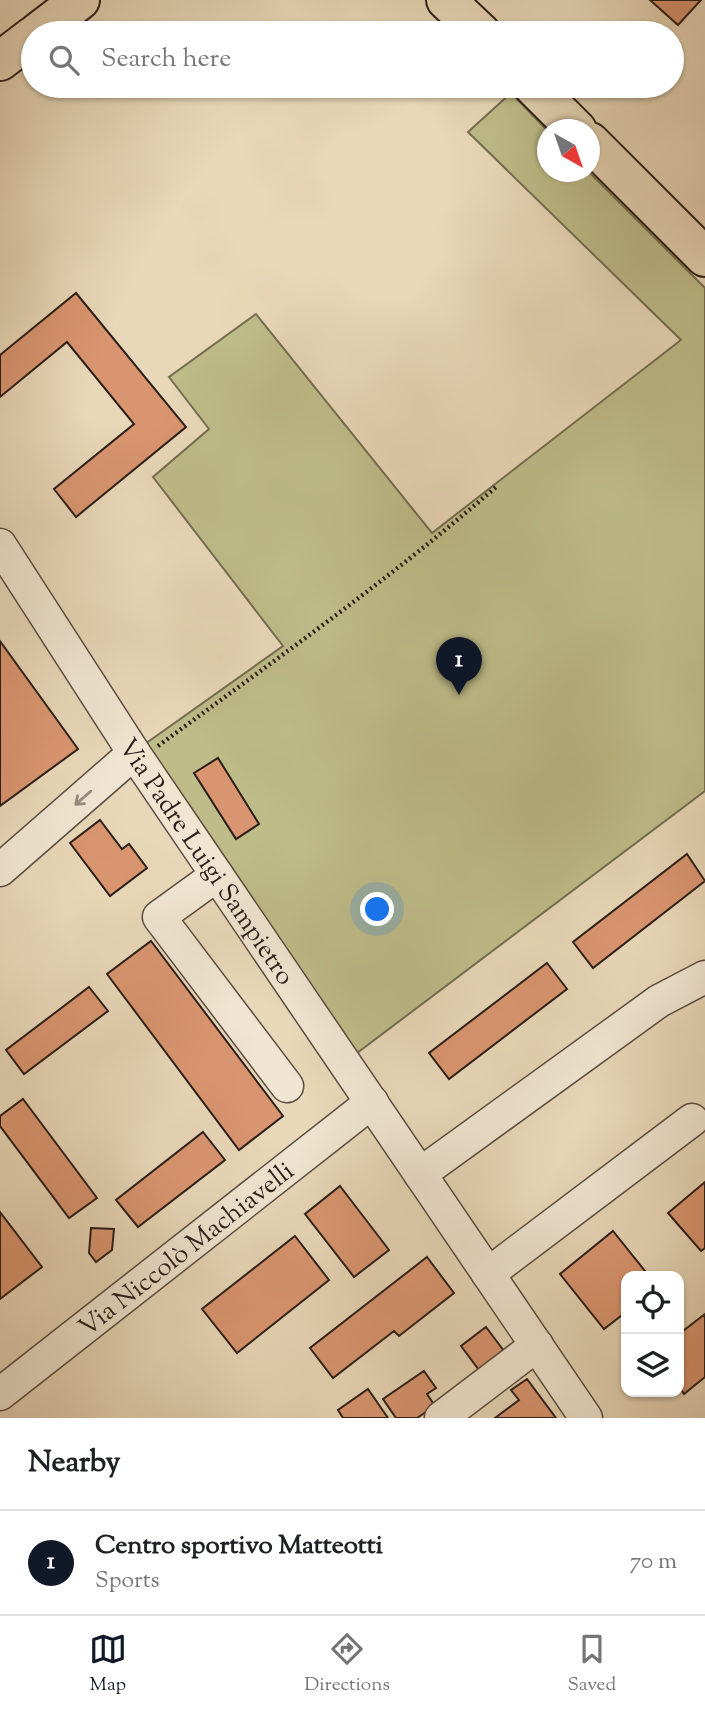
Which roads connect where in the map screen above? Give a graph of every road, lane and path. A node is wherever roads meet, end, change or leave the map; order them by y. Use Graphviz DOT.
graph roads {
  1 [pos="80,0"];
  2 [pos="450,2"];
  3 [pos="53,21"];
  4 [pos="469,21"];
  5 [pos="21,45"];
  6 [pos="0,61"];
  7 [pos="545,98"];
  8 [pos="566,119"];
  9 [pos="600,152"];
  10 [pos="705,257"];
  11 [pos="496,487"];
  12 [pos="0,545"];
  13 [pos="134,753"];
  14 [pos="0,870"];
  15 [pos="217,875"];
  16 [pos="705,977"];
  17 [pos="287,1086"];
  18 [pos="372,1102"];
  19 [pos="692,1121"];
  20 [pos="420,1174"];
  21 [pos="488,1274"];
  22 [pos="537,1345"];
  23 [pos="0,1394"];
  24 [pos="441,1418"];
  25 [pos="586,1418"];
  1 -- 3 [label="main road"];
  2 -- 4 [label="main road"];
  5 -- 6 [label="main road"];
  7 -- 8 [label="main road"];
  9 -- 10 [label="main road"];
  11 -- 13 [label="path"];
  12 -- 13 [label="street, Via Padre Luigi Sampietro"];
  13 -- 14 [label="street, one-way"];
  13 -- 15 [label="street, Via Padre Luigi Sampietro"];
  15 -- 17 [label="street"];
  15 -- 18 [label="street, Via Padre Luigi Sampietro"];
  16 -- 20 [label="street"];
  18 -- 20 [label="street, Via Padre Luigi Sampietro"];
  18 -- 23 [label="street, Via Niccolò Machiavelli"];
  19 -- 21 [label="street"];
  20 -- 21 [label="street, Via Padre Luigi Sampietro"];
  21 -- 22 [label="street, Via Padre Luigi Sampietro"];
  22 -- 24 [label="street"];
  22 -- 25 [label="street, Via Padre Luigi Sampietro"];
}
